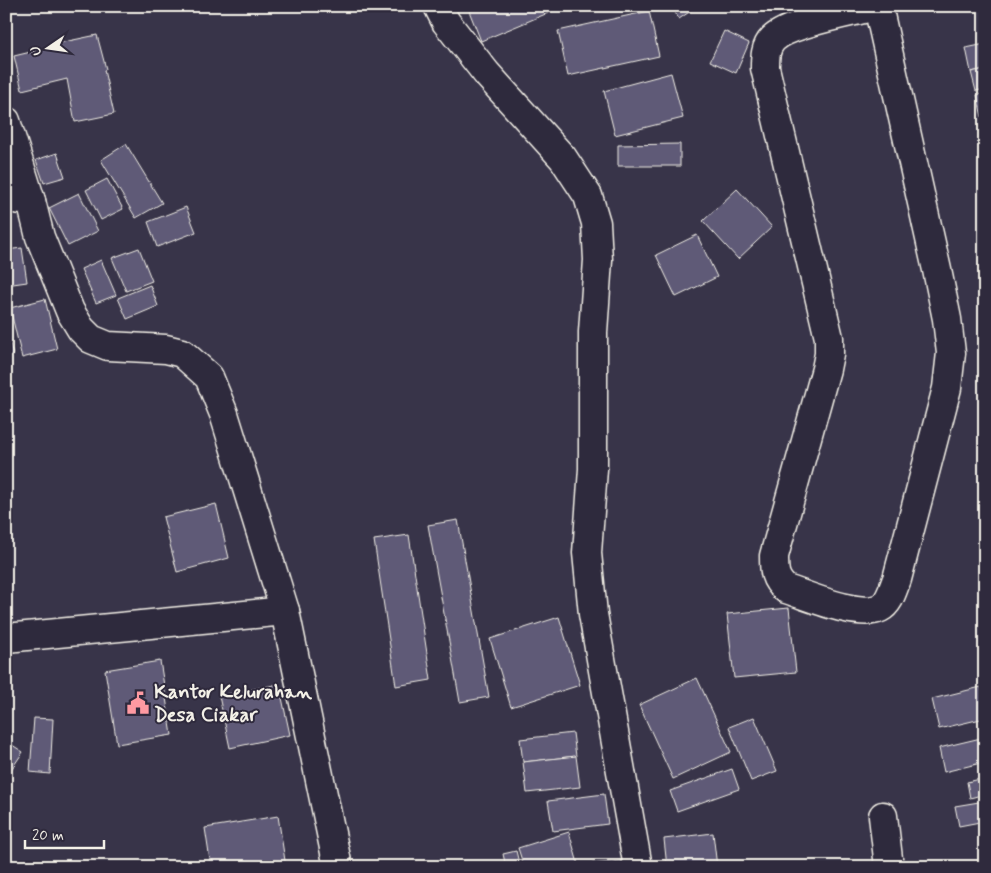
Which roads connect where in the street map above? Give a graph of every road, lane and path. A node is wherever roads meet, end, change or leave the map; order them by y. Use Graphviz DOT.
graph roads {
  1 [pos="438,6"];
  2 [pos="877,6"];
  3 [pos="6,122"];
  4 [pos="19,200"];
  5 [pos="286,611"];
  6 [pos="6,638"];
  7 [pos="883,816"];
  8 [pos="338,867"];
  9 [pos="638,867"];
  10 [pos="889,867"];
  1 -- 9 [label="street"];
  2 -- 2 [label="street"];
  3 -- 4 [label="street"];
  4 -- 5 [label="street"];
  5 -- 6 [label="street"];
  5 -- 8 [label="street"];
  7 -- 10 [label="street"];
}
